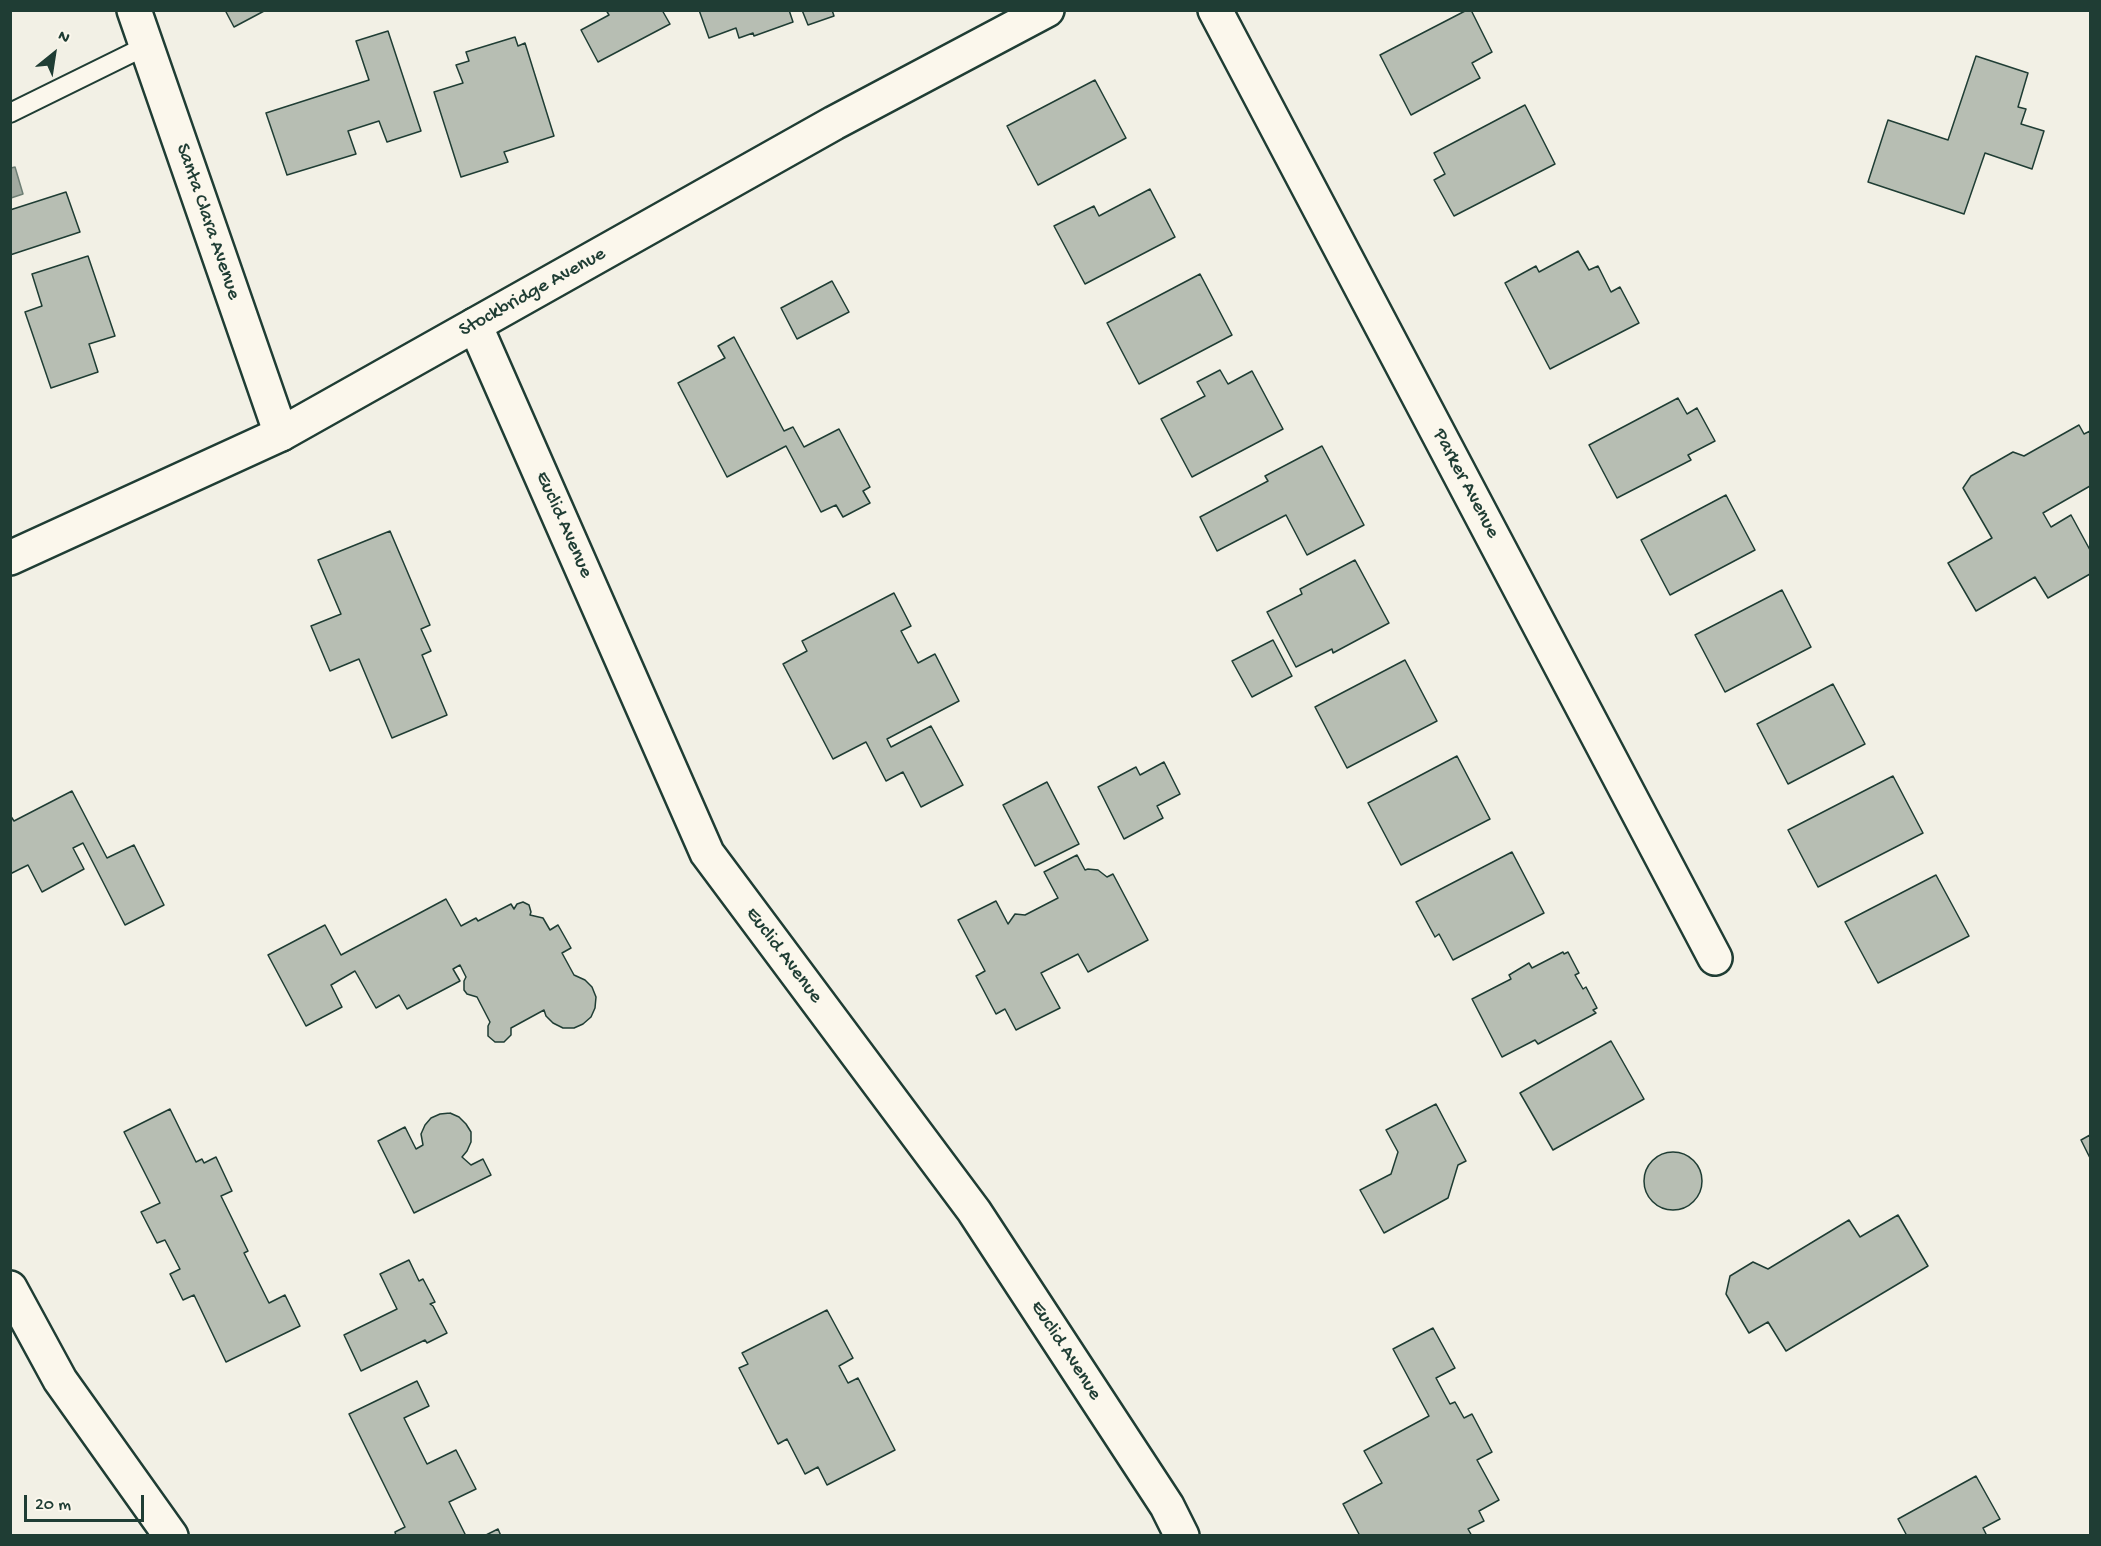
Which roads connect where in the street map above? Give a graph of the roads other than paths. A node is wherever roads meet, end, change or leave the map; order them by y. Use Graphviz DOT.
graph roads {
  1 [pos="134,10"];
  2 [pos="1047,10"];
  3 [pos="1215,10"];
  4 [pos="146,46"];
  5 [pos="10,113"];
  6 [pos="475,325"];
  7 [pos="281,434"];
  8 [pos="10,558"];
  9 [pos="1715,958"];
  10 [pos="10,1288"];
  11 [pos="171,1536"];
  12 [pos="1182,1536"];
  1 -- 4 [label="street, Santa Clara Avenue"];
  2 -- 6 [label="street, Stockbridge Avenue"];
  3 -- 9 [label="street, Parker Avenue"];
  4 -- 5 [label="lane"];
  4 -- 7 [label="street, Santa Clara Avenue"];
  6 -- 7 [label="street, Stockbridge Avenue"];
  6 -- 12 [label="street, Euclid Avenue"];
  7 -- 8 [label="street, Stockbridge Avenue"];
  10 -- 11 [label="street"];
}
